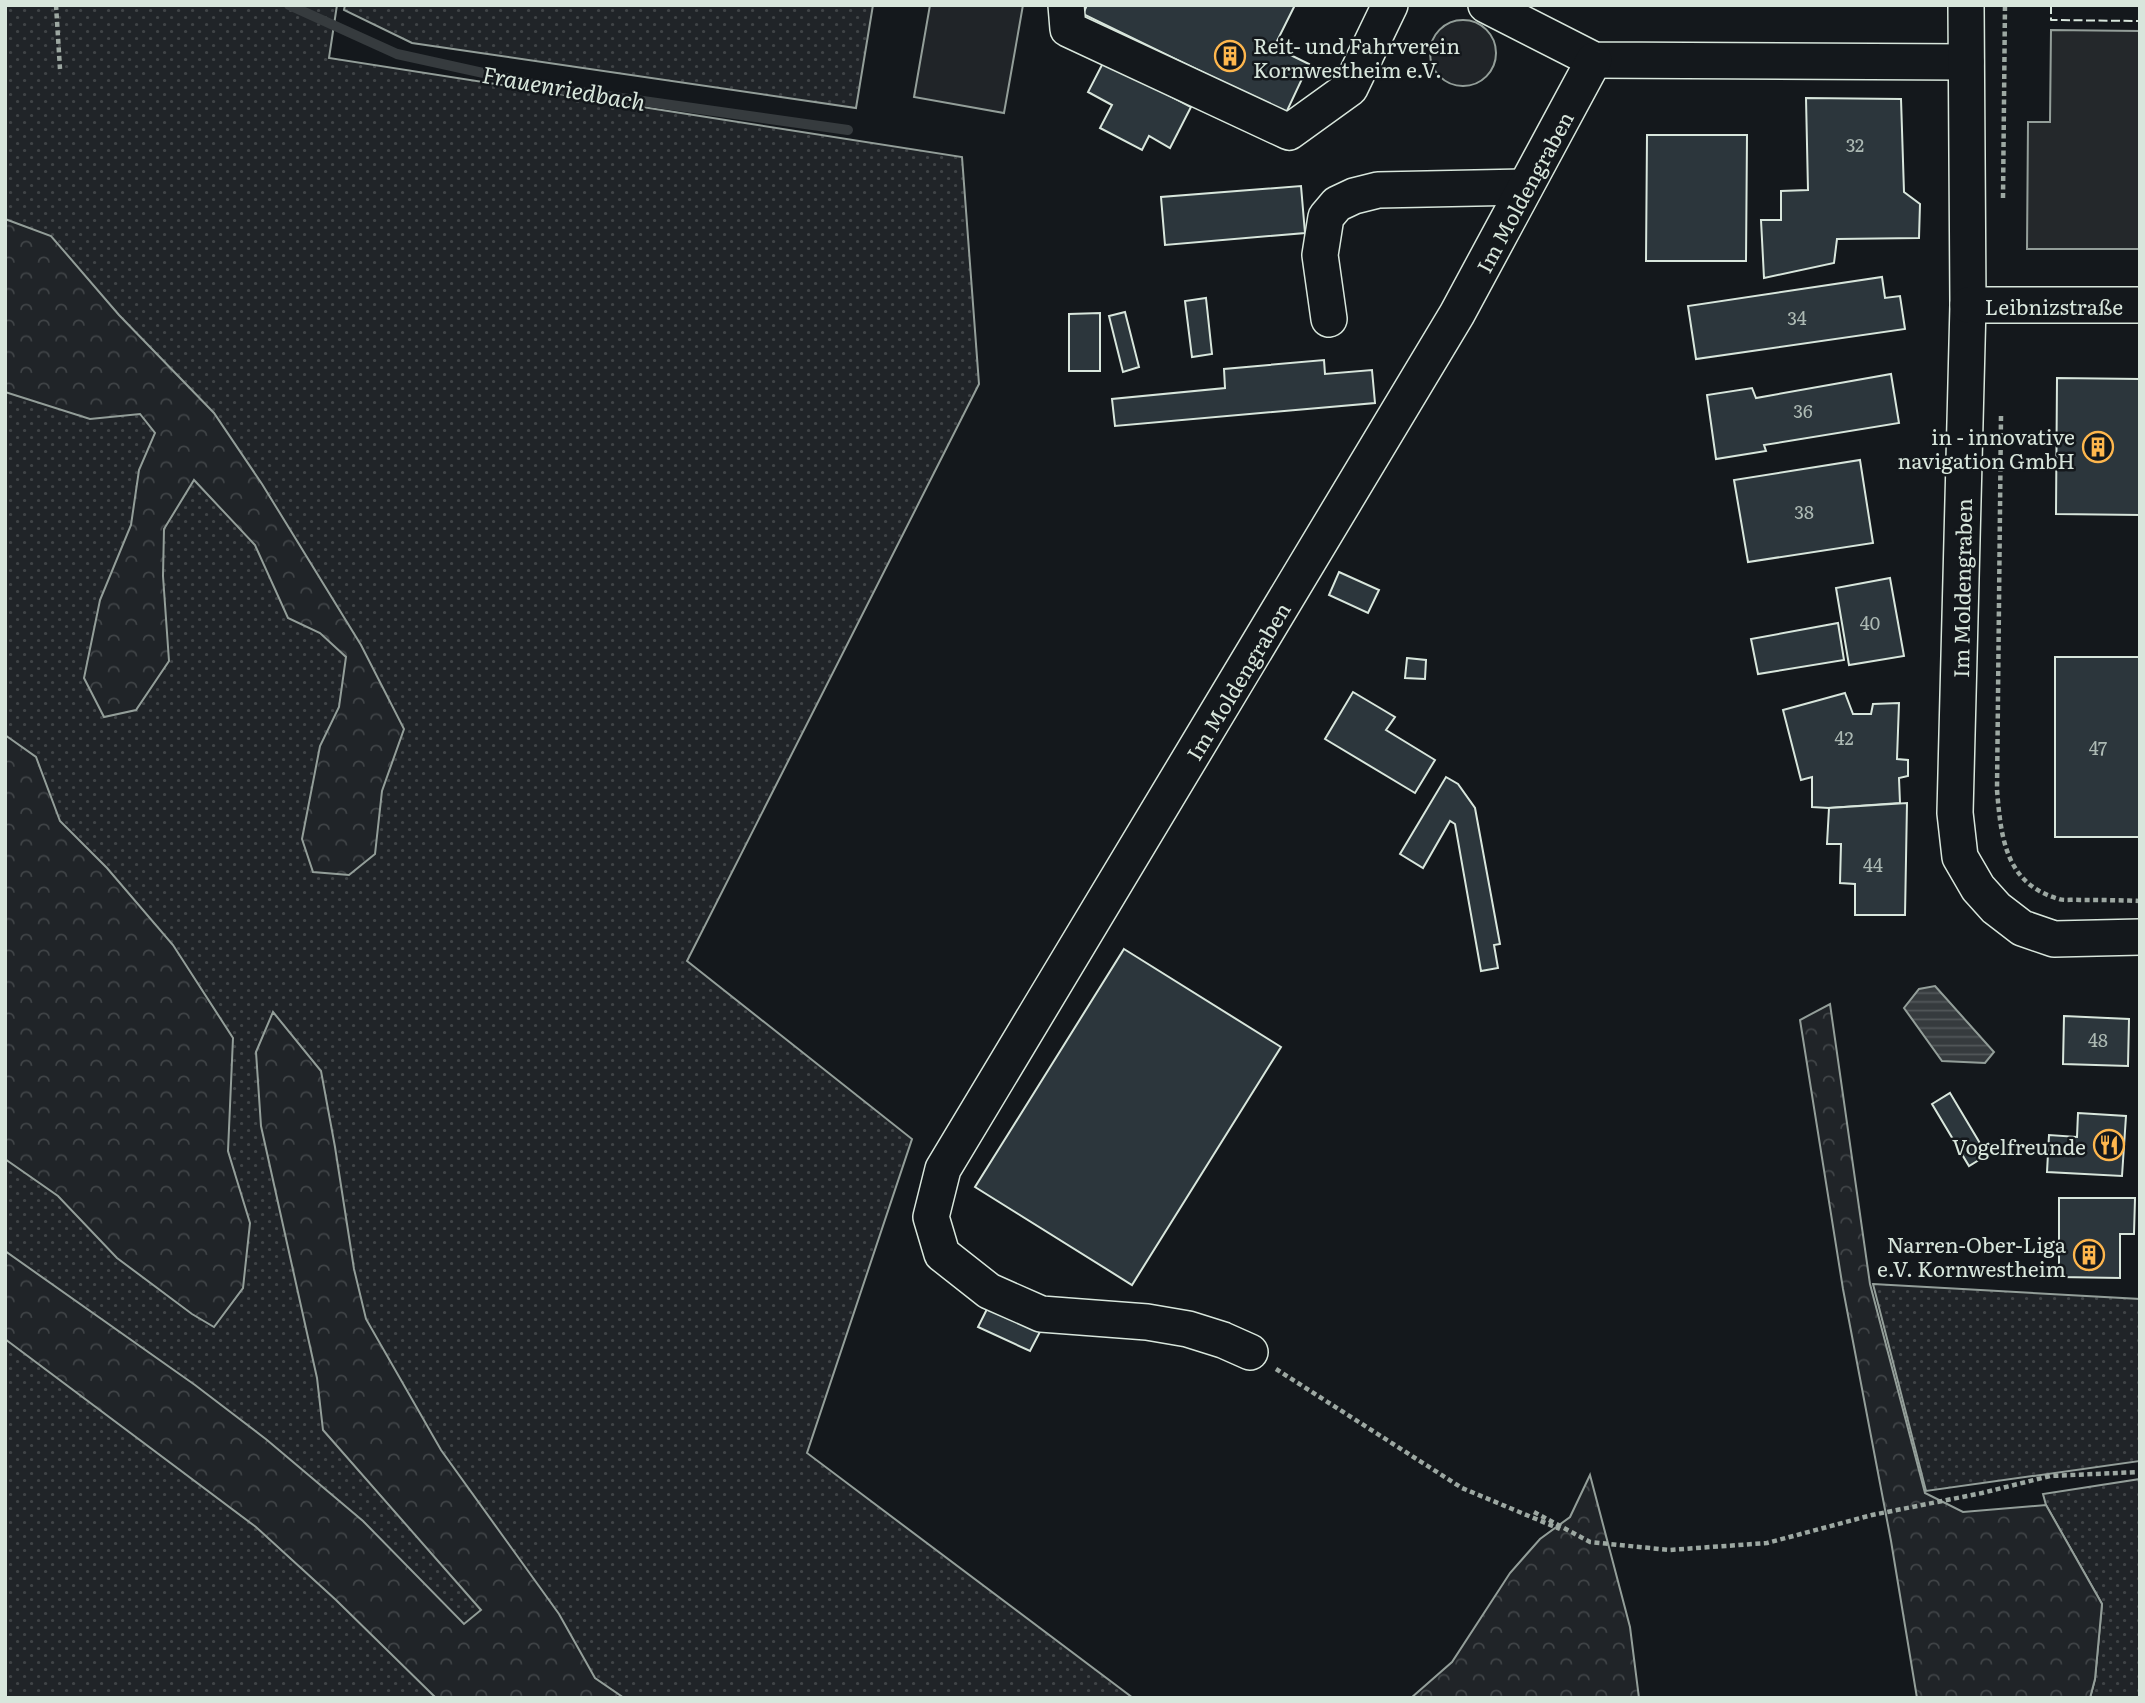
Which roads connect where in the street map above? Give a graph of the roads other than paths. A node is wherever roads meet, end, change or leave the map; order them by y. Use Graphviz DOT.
graph roads {
  1 [pos="1066,5"];
  2 [pos="1390,5"];
  3 [pos="1486,5"];
  4 [pos="1966,5"];
  5 [pos="1594,60"];
  6 [pos="1966,62"];
  7 [pos="1524,187"];
  8 [pos="2140,304"];
  9 [pos="1968,305"];
  10 [pos="1329,318"];
  11 [pos="2140,937"];
  12 [pos="1250,1352"];
  1 -- 2 [label="street"];
  3 -- 5 [label="street"];
  4 -- 6 [label="street, Im Moldengraben"];
  5 -- 6 [label="street"];
  5 -- 7 [label="street, Im Moldengraben"];
  6 -- 9 [label="street, Im Moldengraben"];
  7 -- 10 [label="street"];
  7 -- 12 [label="street, Im Moldengraben"];
  8 -- 9 [label="street, Leibnizstraße"];
  9 -- 11 [label="street, Im Moldengraben"];
}
